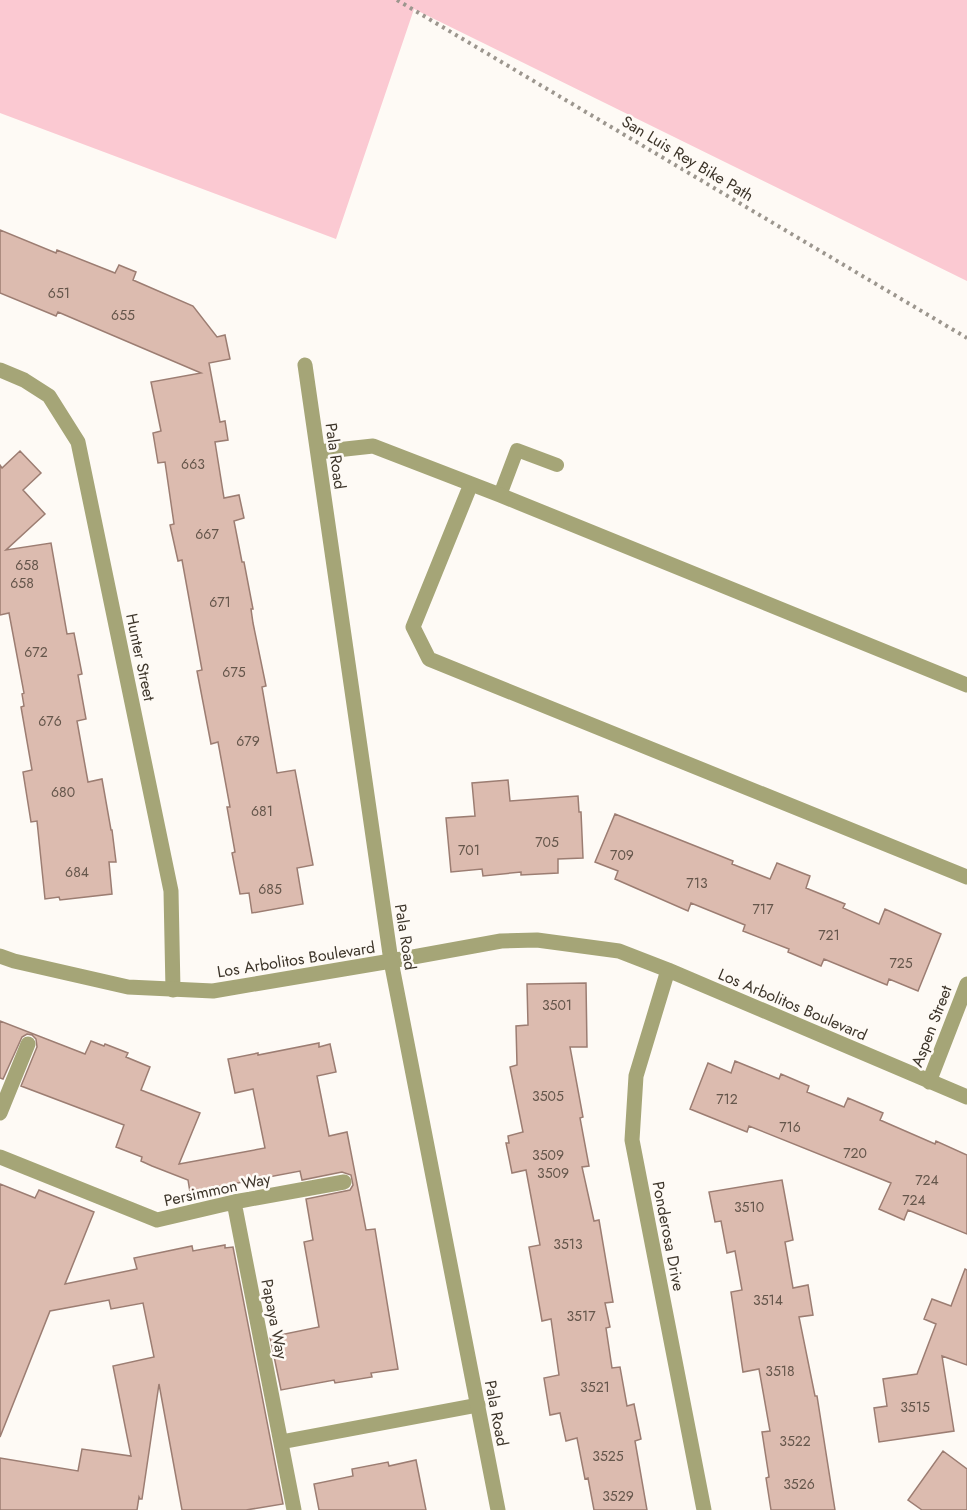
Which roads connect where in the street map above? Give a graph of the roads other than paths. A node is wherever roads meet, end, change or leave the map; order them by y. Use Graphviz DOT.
graph roads {
  1 [pos="305,365"];
  2 [pos="0,370"];
  3 [pos="318,452"];
  4 [pos="557,465"];
  5 [pos="471,483"];
  6 [pos="500,495"];
  7 [pos="967,685"];
  8 [pos="967,877"];
  9 [pos="0,956"];
  10 [pos="391,961"];
  11 [pos="668,970"];
  12 [pos="967,984"];
  13 [pos="173,990"];
  14 [pos="28,1044"];
  15 [pos="929,1082"];
  16 [pos="967,1097"];
  17 [pos="0,1113"];
  18 [pos="0,1157"];
  19 [pos="344,1182"];
  20 [pos="234,1202"];
  21 [pos="478,1405"];
  22 [pos="281,1442"];
  23 [pos="294,1510"];
  24 [pos="498,1510"];
  25 [pos="704,1510"];
  1 -- 3 [label="street, Pala Road"];
  2 -- 13 [label="street, Hunter Street"];
  3 -- 5 [label="street"];
  3 -- 10 [label="street, Pala Road"];
  4 -- 6 [label="lane"];
  5 -- 6 [label="street"];
  5 -- 8 [label="street"];
  6 -- 7 [label="street"];
  9 -- 13 [label="street, Los Arbolitos Boulevard"];
  10 -- 11 [label="street, Los Arbolitos Boulevard"];
  10 -- 13 [label="street, Los Arbolitos Boulevard"];
  10 -- 21 [label="street, Pala Road"];
  11 -- 15 [label="street, Los Arbolitos Boulevard"];
  11 -- 25 [label="street, Ponderosa Drive"];
  12 -- 15 [label="street, Aspen Street"];
  14 -- 17 [label="street"];
  15 -- 16 [label="street, Los Arbolitos Boulevard"];
  18 -- 20 [label="street, Persimmon Way"];
  19 -- 20 [label="street, Persimmon Way"];
  20 -- 22 [label="street, Papaya Way"];
  21 -- 22 [label="street"];
  21 -- 24 [label="street, Pala Road"];
  22 -- 23 [label="street, Papaya Way"];
}
